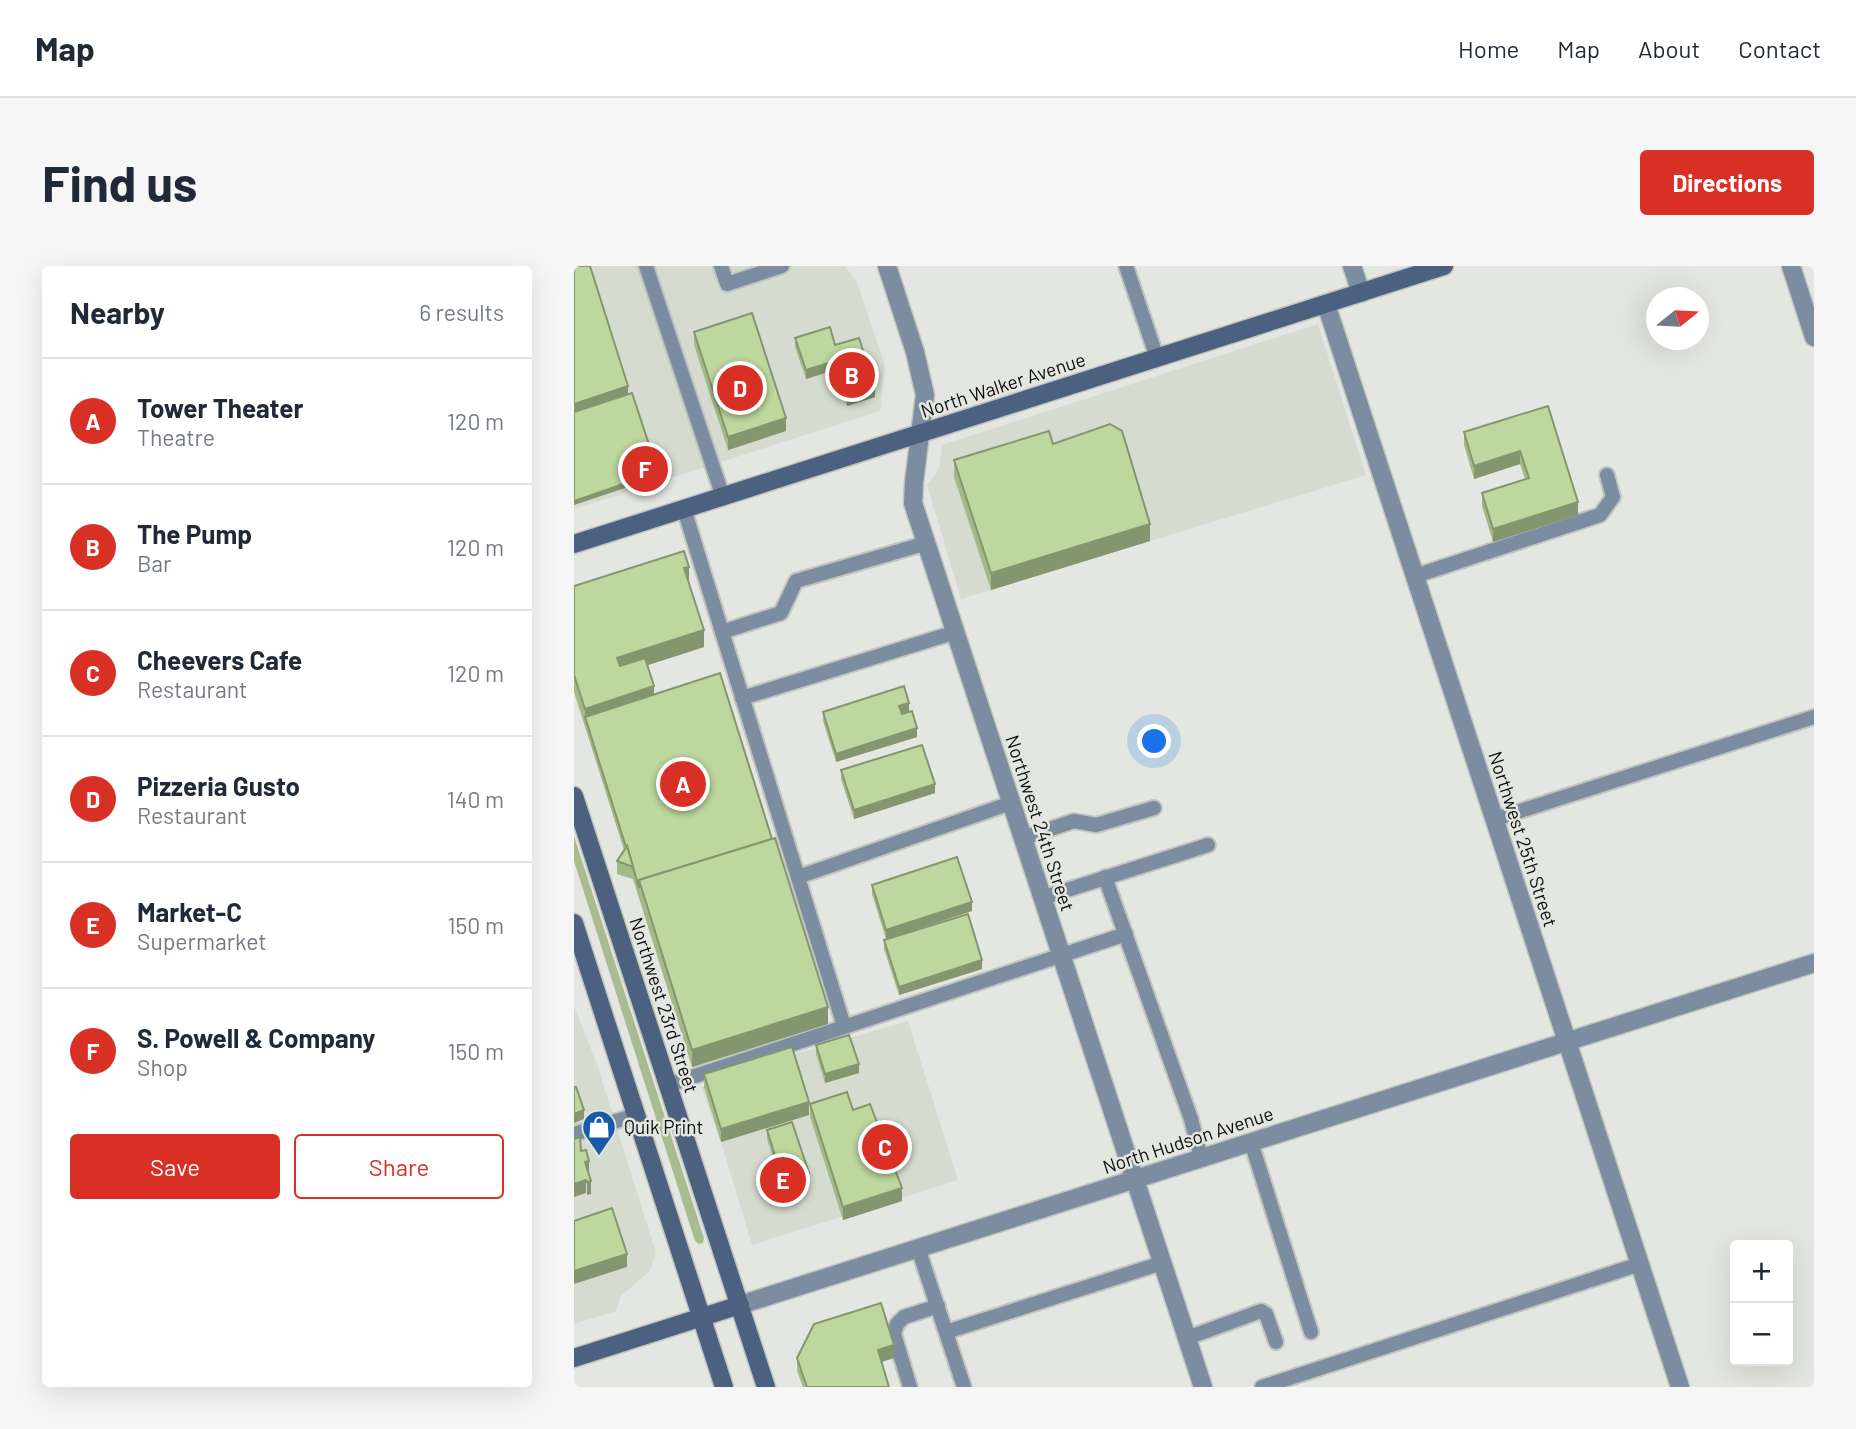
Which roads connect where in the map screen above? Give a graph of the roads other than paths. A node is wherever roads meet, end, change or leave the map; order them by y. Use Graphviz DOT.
graph roads {
  1 [pos="646,266"];
  2 [pos="721,266"];
  3 [pos="782,266"];
  4 [pos="887,266"];
  5 [pos="1126,266"];
  6 [pos="1352,266"];
  7 [pos="1444,266"];
  8 [pos="1791,266"];
  9 [pos="1361,293"];
  10 [pos="1326,304"];
  11 [pos="1814,337"];
  12 [pos="1157,358"];
  13 [pos="921,433"];
  14 [pos="1607,475"];
  15 [pos="723,497"];
  16 [pos="684,509"];
  17 [pos="927,543"];
  18 [pos="574,544"];
  19 [pos="1415,576"];
  20 [pos="722,632"];
  21 [pos="956,632"];
  22 [pos="742,698"];
  23 [pos="1814,717"];
  24 [pos="574,796"];
  25 [pos="1012,803"];
  26 [pos="1154,808"];
  27 [pos="1494,819"];
  28 [pos="1023,838"];
  29 [pos="1208,845"];
  30 [pos="798,877"];
  31 [pos="1105,877"];
  32 [pos="1042,898"];
  33 [pos="574,923"];
  34 [pos="1126,934"];
  35 [pos="1061,955"];
  36 [pos="580,963"];
  37 [pos="1814,963"];
  38 [pos="844,1026"];
  39 [pos="1567,1042"];
  40 [pos="668,1085"];
  41 [pos="636,1115"];
  42 [pos="574,1134"];
  43 [pos="1251,1142"];
  44 [pos="1201,1158"];
  45 [pos="1134,1179"];
  46 [pos="918,1248"];
  47 [pos="1162,1263"];
  48 [pos="1640,1264"];
  49 [pos="740,1305"];
  50 [pos="938,1306"];
  51 [pos="701,1317"];
  52 [pos="946,1332"];
  53 [pos="1311,1332"];
  54 [pos="1187,1338"];
  55 [pos="1276,1342"];
  56 [pos="574,1358"];
  57 [pos="1197,1386"];
  58 [pos="724,1387"];
  59 [pos="766,1387"];
  60 [pos="910,1387"];
  61 [pos="964,1387"];
  62 [pos="1262,1387"];
  63 [pos="1680,1387"];
  1 -- 15 [label="lane"];
  2 -- 3 [label="lane"];
  4 -- 13 [label="street, Northwest 24th Street"];
  5 -- 12 [label="lane"];
  6 -- 9 [label="street"];
  7 -- 9 [label="main road, North Walker Avenue"];
  8 -- 11 [label="street"];
  9 -- 10 [label="main road, North Walker Avenue"];
  10 -- 12 [label="main road, North Walker Avenue"];
  10 -- 19 [label="street, Northwest 25th Street"];
  12 -- 13 [label="main road, North Walker Avenue"];
  13 -- 15 [label="main road, North Walker Avenue"];
  13 -- 17 [label="street, Northwest 24th Street"];
  14 -- 19 [label="lane"];
  15 -- 16 [label="main road, North Walker Avenue"];
  16 -- 18 [label="main road, North Walker Avenue"];
  16 -- 20 [label="lane"];
  17 -- 20 [label="lane"];
  17 -- 21 [label="street, Northwest 24th Street"];
  19 -- 27 [label="street, Northwest 25th Street"];
  20 -- 22 [label="lane"];
  21 -- 22 [label="lane"];
  21 -- 25 [label="street, Northwest 24th Street"];
  22 -- 30 [label="lane"];
  23 -- 27 [label="lane"];
  24 -- 40 [label="main road, Northwest 23rd Street"];
  25 -- 28 [label="street, Northwest 24th Street"];
  25 -- 30 [label="lane"];
  26 -- 28 [label="lane"];
  27 -- 39 [label="street, Northwest 25th Street"];
  28 -- 32 [label="street, Northwest 24th Street"];
  29 -- 31 [label="lane"];
  30 -- 38 [label="lane"];
  31 -- 32 [label="lane"];
  31 -- 34 [label="lane"];
  32 -- 35 [label="street, Northwest 24th Street"];
  33 -- 36 [label="main road"];
  34 -- 35 [label="lane"];
  34 -- 44 [label="lane"];
  35 -- 38 [label="lane"];
  35 -- 45 [label="street, Northwest 24th Street"];
  36 -- 41 [label="main road"];
  37 -- 39 [label="street, North Hudson Avenue"];
  38 -- 40 [label="lane"];
  39 -- 43 [label="street, North Hudson Avenue"];
  39 -- 48 [label="street, Northwest 25th Street"];
  40 -- 49 [label="main road, Northwest 23rd Street"];
  41 -- 42 [label="lane"];
  41 -- 51 [label="main road"];
  43 -- 44 [label="street, North Hudson Avenue"];
  43 -- 53 [label="lane"];
  44 -- 45 [label="street, North Hudson Avenue"];
  45 -- 46 [label="street, North Hudson Avenue"];
  45 -- 47 [label="street, Northwest 24th Street"];
  46 -- 49 [label="street, North Hudson Avenue"];
  46 -- 50 [label="lane"];
  47 -- 52 [label="lane"];
  47 -- 54 [label="street, Northwest 24th Street"];
  48 -- 62 [label="lane"];
  48 -- 63 [label="street, Northwest 25th Street"];
  49 -- 51 [label="main road, North Hudson Avenue"];
  49 -- 59 [label="main road, Northwest 23rd Street"];
  50 -- 52 [label="lane"];
  50 -- 60 [label="lane"];
  51 -- 56 [label="main road, North Hudson Avenue"];
  51 -- 58 [label="main road"];
  52 -- 61 [label="lane"];
  54 -- 55 [label="lane"];
  54 -- 57 [label="street, Northwest 24th Street"];
}
